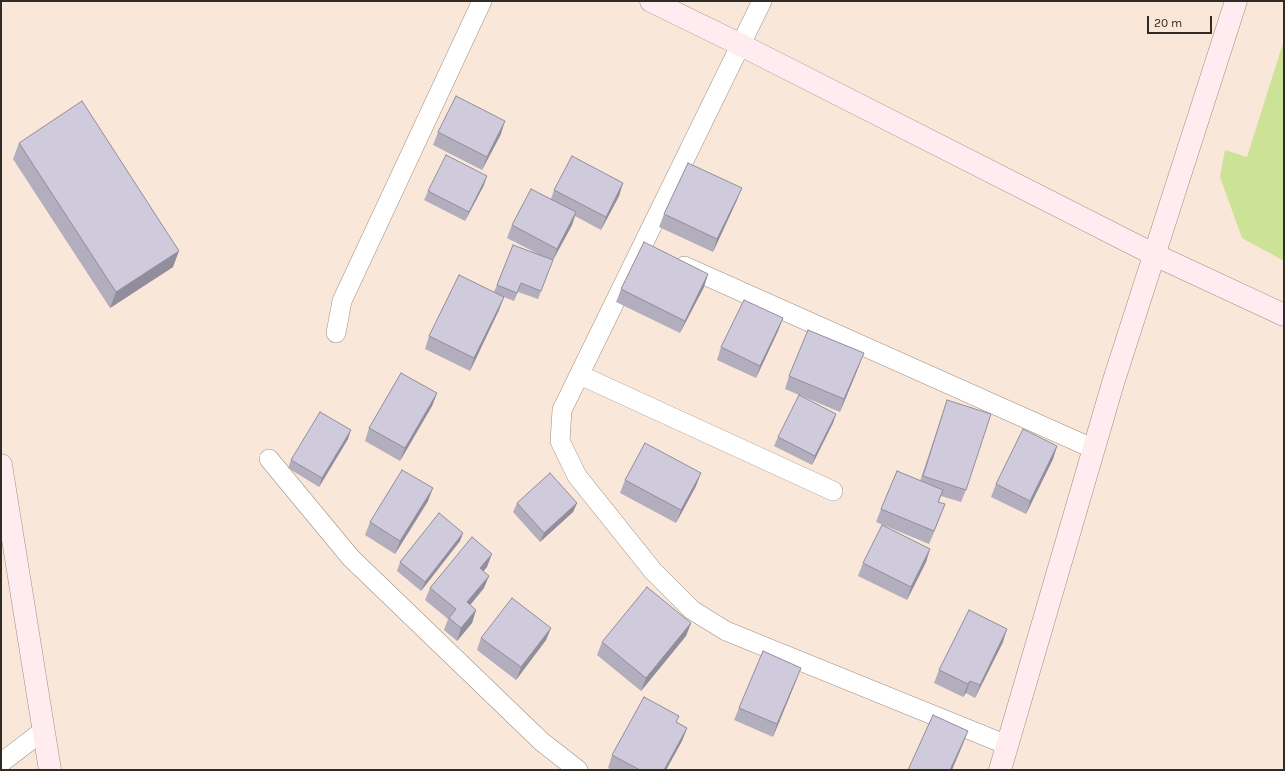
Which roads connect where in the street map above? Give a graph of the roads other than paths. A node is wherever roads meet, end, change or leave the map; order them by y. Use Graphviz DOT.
graph roads {
  1 [pos="482,1"];
  2 [pos="651,1"];
  3 [pos="762,1"];
  4 [pos="1236,1"];
  5 [pos="741,45"];
  6 [pos="657,254"];
  7 [pos="1154,255"];
  8 [pos="1284,315"];
  9 [pos="336,333"];
  10 [pos="580,375"];
  11 [pos="1094,449"];
  12 [pos="269,459"];
  13 [pos="1,465"];
  14 [pos="833,491"];
  15 [pos="44,730"];
  16 [pos="1007,745"];
  17 [pos="1,763"];
  18 [pos="50,770"];
  19 [pos="578,770"];
  20 [pos="1000,770"];
  1 -- 9 [label="street"];
  2 -- 5 [label="street"];
  3 -- 5 [label="street"];
  4 -- 7 [label="street"];
  5 -- 6 [label="street"];
  5 -- 7 [label="street"];
  6 -- 10 [label="street"];
  6 -- 11 [label="street"];
  7 -- 8 [label="street"];
  7 -- 11 [label="street"];
  10 -- 14 [label="street"];
  10 -- 16 [label="street"];
  11 -- 16 [label="street"];
  12 -- 19 [label="street"];
  13 -- 15 [label="street"];
  15 -- 17 [label="street"];
  15 -- 18 [label="street"];
  16 -- 20 [label="street"];
}
